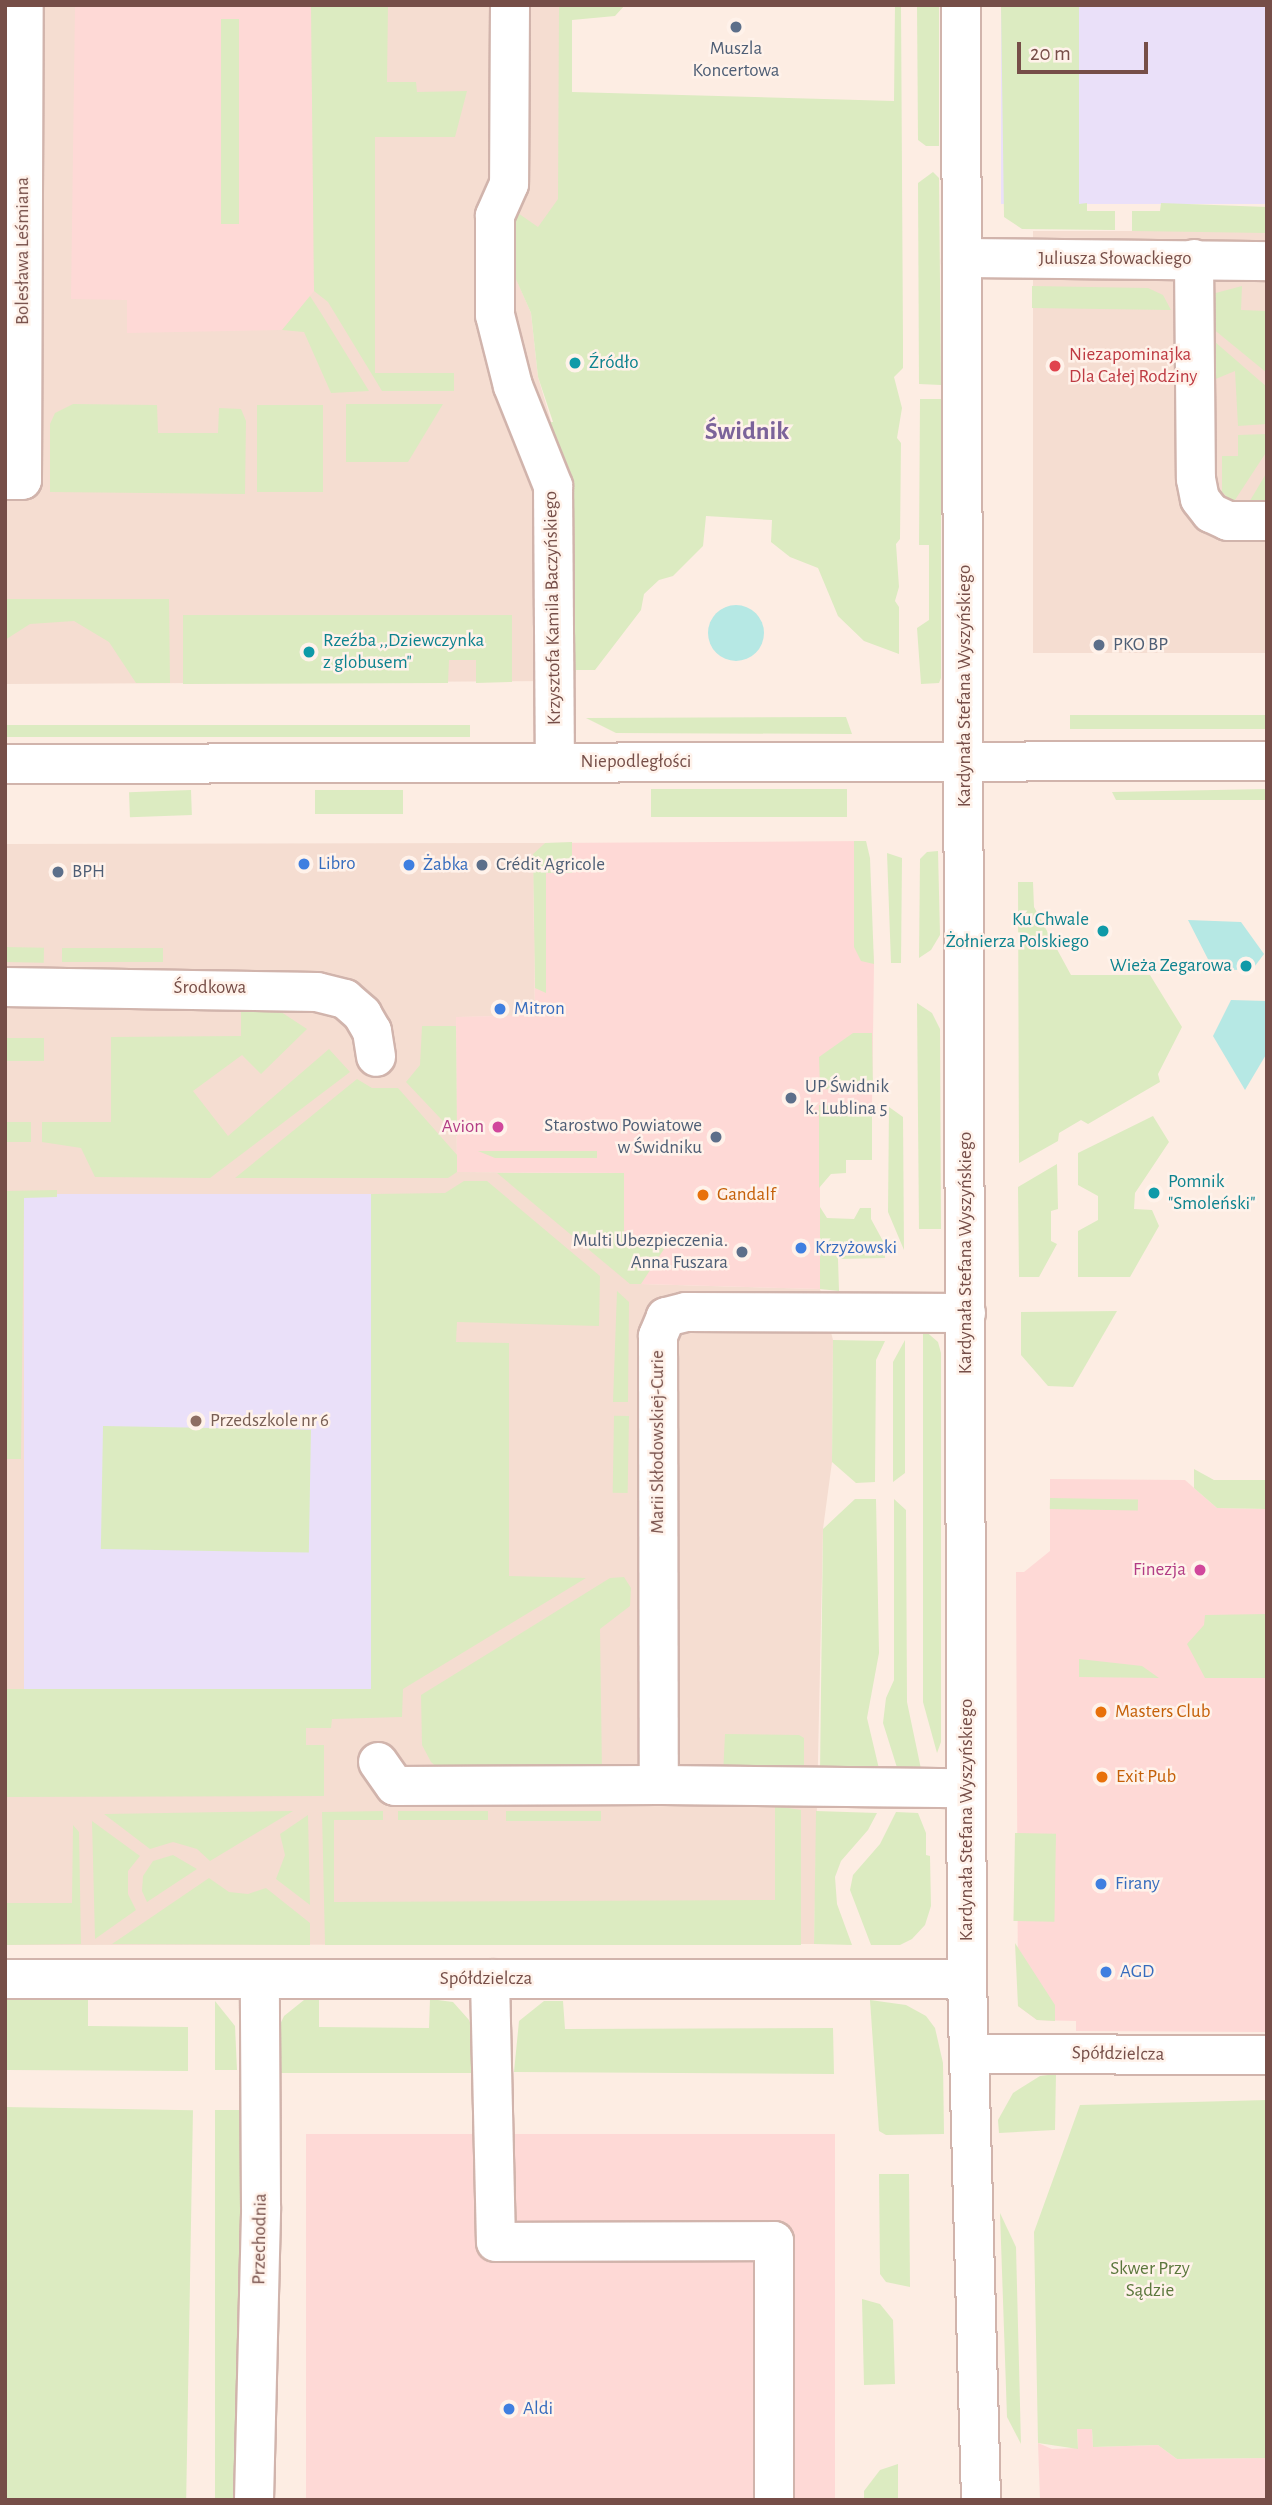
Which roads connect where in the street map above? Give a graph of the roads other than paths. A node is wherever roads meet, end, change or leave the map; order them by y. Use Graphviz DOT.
graph roads {
  1 [pos="24,5"];
  2 [pos="510,5"];
  3 [pos="961,5"];
  4 [pos="962,258"];
  5 [pos="1194,259"];
  6 [pos="1267,261"];
  7 [pos="5,480"];
  8 [pos="1267,521"];
  9 [pos="1267,761"];
  10 [pos="555,762"];
  11 [pos="965,763"];
  12 [pos="5,764"];
  13 [pos="5,987"];
  14 [pos="376,1057"];
  15 [pos="966,1313"];
  16 [pos="378,1762"];
  17 [pos="659,1784"];
  18 [pos="966,1788"];
  19 [pos="5,1979"];
  20 [pos="260,1979"];
  21 [pos="490,1979"];
  22 [pos="967,1979"];
  23 [pos="970,2054"];
  24 [pos="1267,2055"];
  25 [pos="254,2500"];
  26 [pos="774,2500"];
  27 [pos="981,2500"];
  1 -- 7 [label="street, Bolesława Leśmiana"];
  2 -- 10 [label="street, Krzysztofa Kamila Baczyńskiego"];
  3 -- 4 [label="street, Kardynała Stefana Wyszyńskiego"];
  4 -- 5 [label="street, Juliusza Słowackiego"];
  4 -- 11 [label="street, Kardynała Stefana Wyszyńskiego"];
  5 -- 6 [label="street, Juliusza Słowackiego"];
  5 -- 8 [label="street"];
  9 -- 11 [label="street, Niepodległości"];
  10 -- 11 [label="street, Niepodległości"];
  10 -- 12 [label="street, Niepodległości"];
  11 -- 15 [label="street, Kardynała Stefana Wyszyńskiego"];
  13 -- 14 [label="street, Środkowa"];
  15 -- 17 [label="street, Marii Skłodowskiej-Curie"];
  15 -- 18 [label="street, Kardynała Stefana Wyszyńskiego"];
  16 -- 17 [label="street"];
  17 -- 18 [label="street"];
  18 -- 22 [label="street, Kardynała Stefana Wyszyńskiego"];
  19 -- 20 [label="street, Spółdzielcza"];
  20 -- 21 [label="street, Spółdzielcza"];
  20 -- 25 [label="street, Przechodnia"];
  21 -- 22 [label="street, Spółdzielcza"];
  21 -- 26 [label="street"];
  22 -- 23 [label="street, Kardynała Stefana Wyszyńskiego"];
  23 -- 24 [label="street, Spółdzielcza"];
  23 -- 27 [label="street, Kardynała Stefana Wyszyńskiego"];
}
